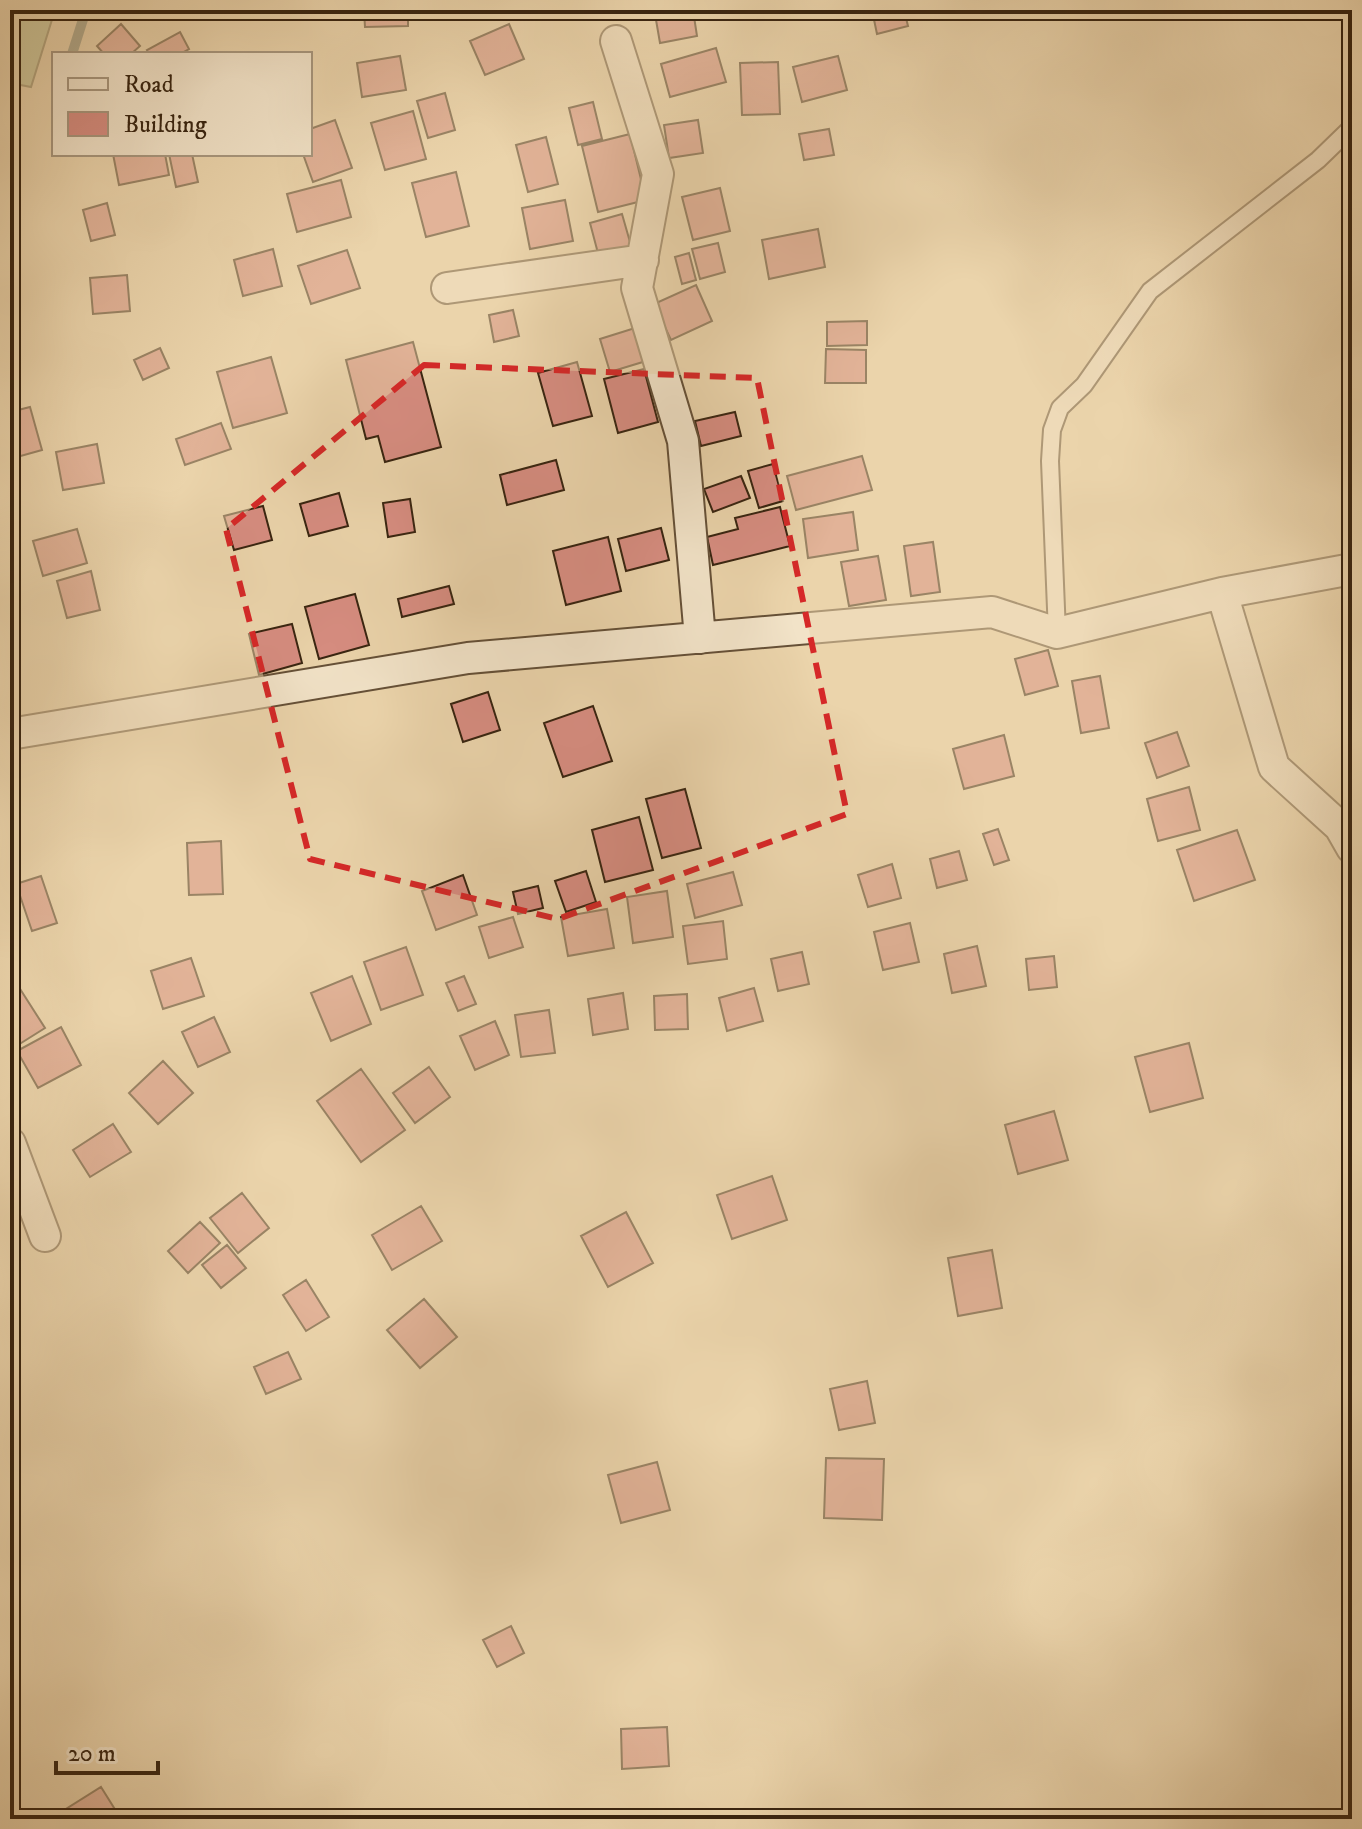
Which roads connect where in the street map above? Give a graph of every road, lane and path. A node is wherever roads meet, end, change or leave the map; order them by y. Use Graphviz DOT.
graph roads {
  1 [pos="616,41"];
  2 [pos="1352,127"];
  3 [pos="643,260"];
  4 [pos="447,288"];
  5 [pos="1352,569"];
  6 [pos="1222,593"];
  7 [pos="1057,633"];
  8 [pos="700,638"];
  9 [pos="10,734"];
  10 [pos="1352,848"];
  11 [pos="10,1143"];
  12 [pos="45,1236"];
  1 -- 3 [label="street"];
  2 -- 7 [label="lane"];
  3 -- 4 [label="street"];
  3 -- 8 [label="street"];
  5 -- 6 [label="street"];
  6 -- 7 [label="street"];
  6 -- 10 [label="street"];
  7 -- 8 [label="street"];
  8 -- 9 [label="street"];
  11 -- 12 [label="street"];
}
